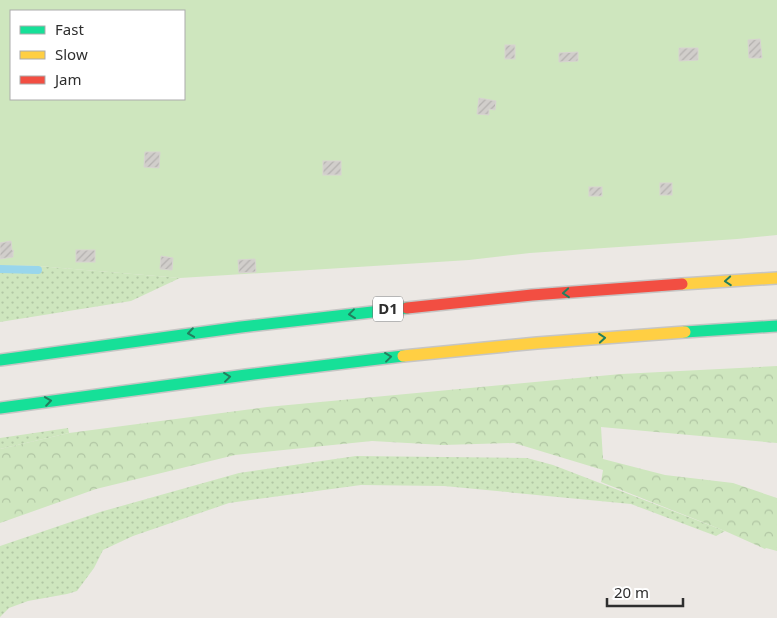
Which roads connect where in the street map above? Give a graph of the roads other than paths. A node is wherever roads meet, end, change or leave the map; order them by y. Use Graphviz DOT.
graph roads {
  1 [pos="777,278"];
  2 [pos="777,326"];
  3 [pos="0,360"];
  4 [pos="0,408"];
  1 -- 3 [label="highway, D1, one-way"];
  4 -- 2 [label="highway, one-way"];
}
